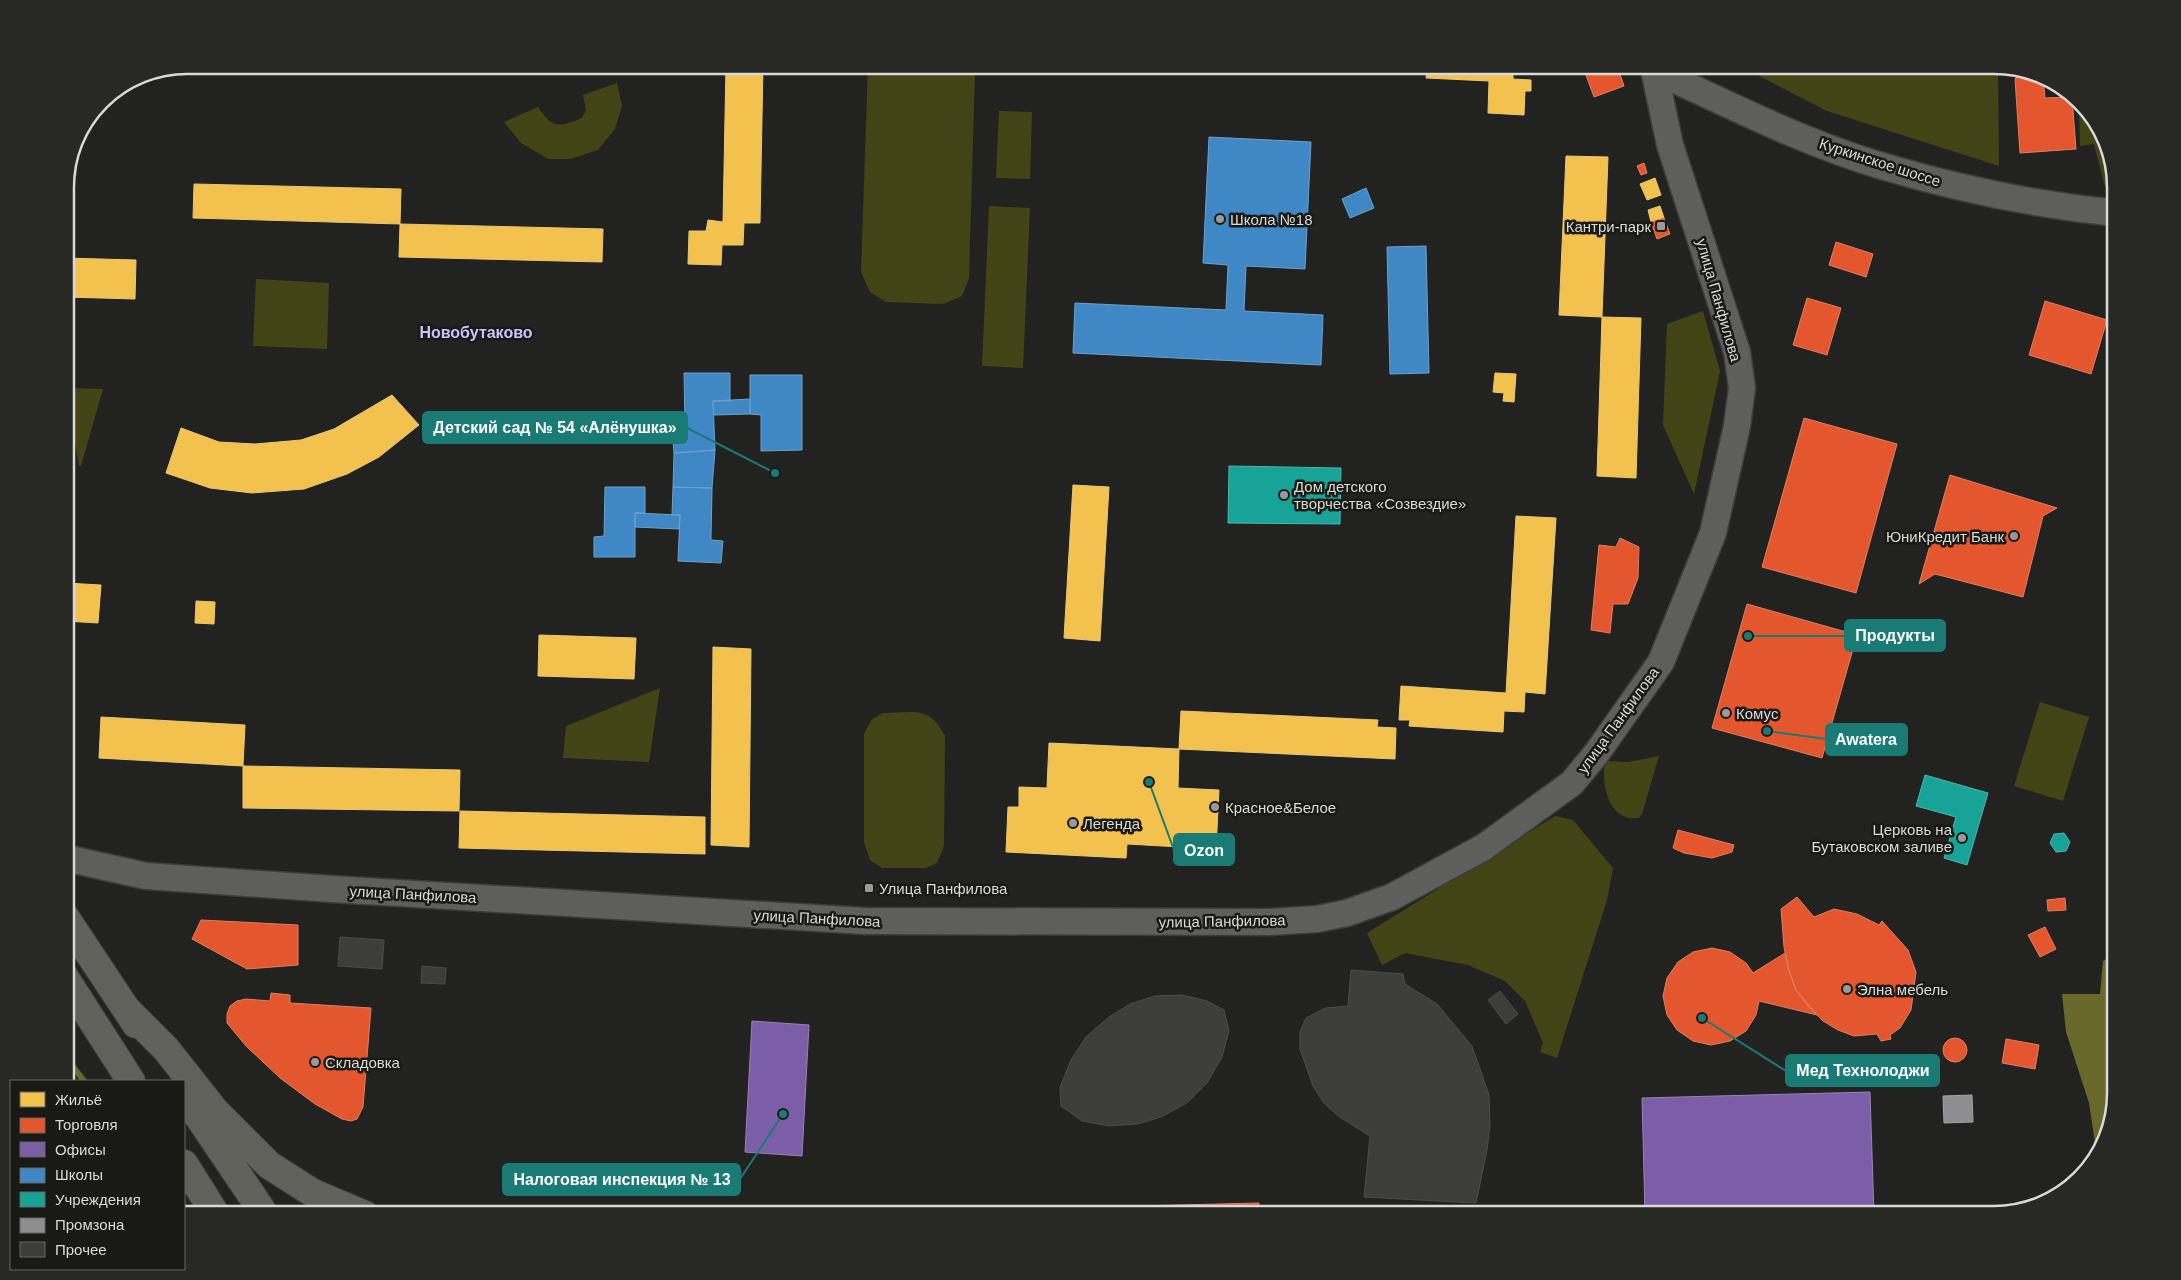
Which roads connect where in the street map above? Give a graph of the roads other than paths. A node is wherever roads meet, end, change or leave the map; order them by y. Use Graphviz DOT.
graph roads {
  1 [pos="1655,74"];
  2 [pos="1667,74"];
  3 [pos="2107,212"];
  4 [pos="74,860"];
  5 [pos="74,931"];
  6 [pos="74,992"];
  7 [pos="126,1009"];
  8 [pos="74,1020"];
  9 [pos="126,1080"];
  10 [pos="130,1080"];
  11 [pos="173,1080"];
  12 [pos="185,1096"];
  13 [pos="185,1166"];
  14 [pos="210,1206"];
  15 [pos="259,1206"];
  16 [pos="344,1206"];
  1 -- 4 [label="street, улица Панфилова"];
  2 -- 3 [label="street, Куркинское шоссе"];
  5 -- 7 [label="main road"];
  6 -- 10 [label="main road"];
  7 -- 11 [label="main road"];
  7 -- 16 [label="main road"];
  8 -- 9 [label="main road"];
  12 -- 15 [label="main road"];
  13 -- 14 [label="main road"];
}
